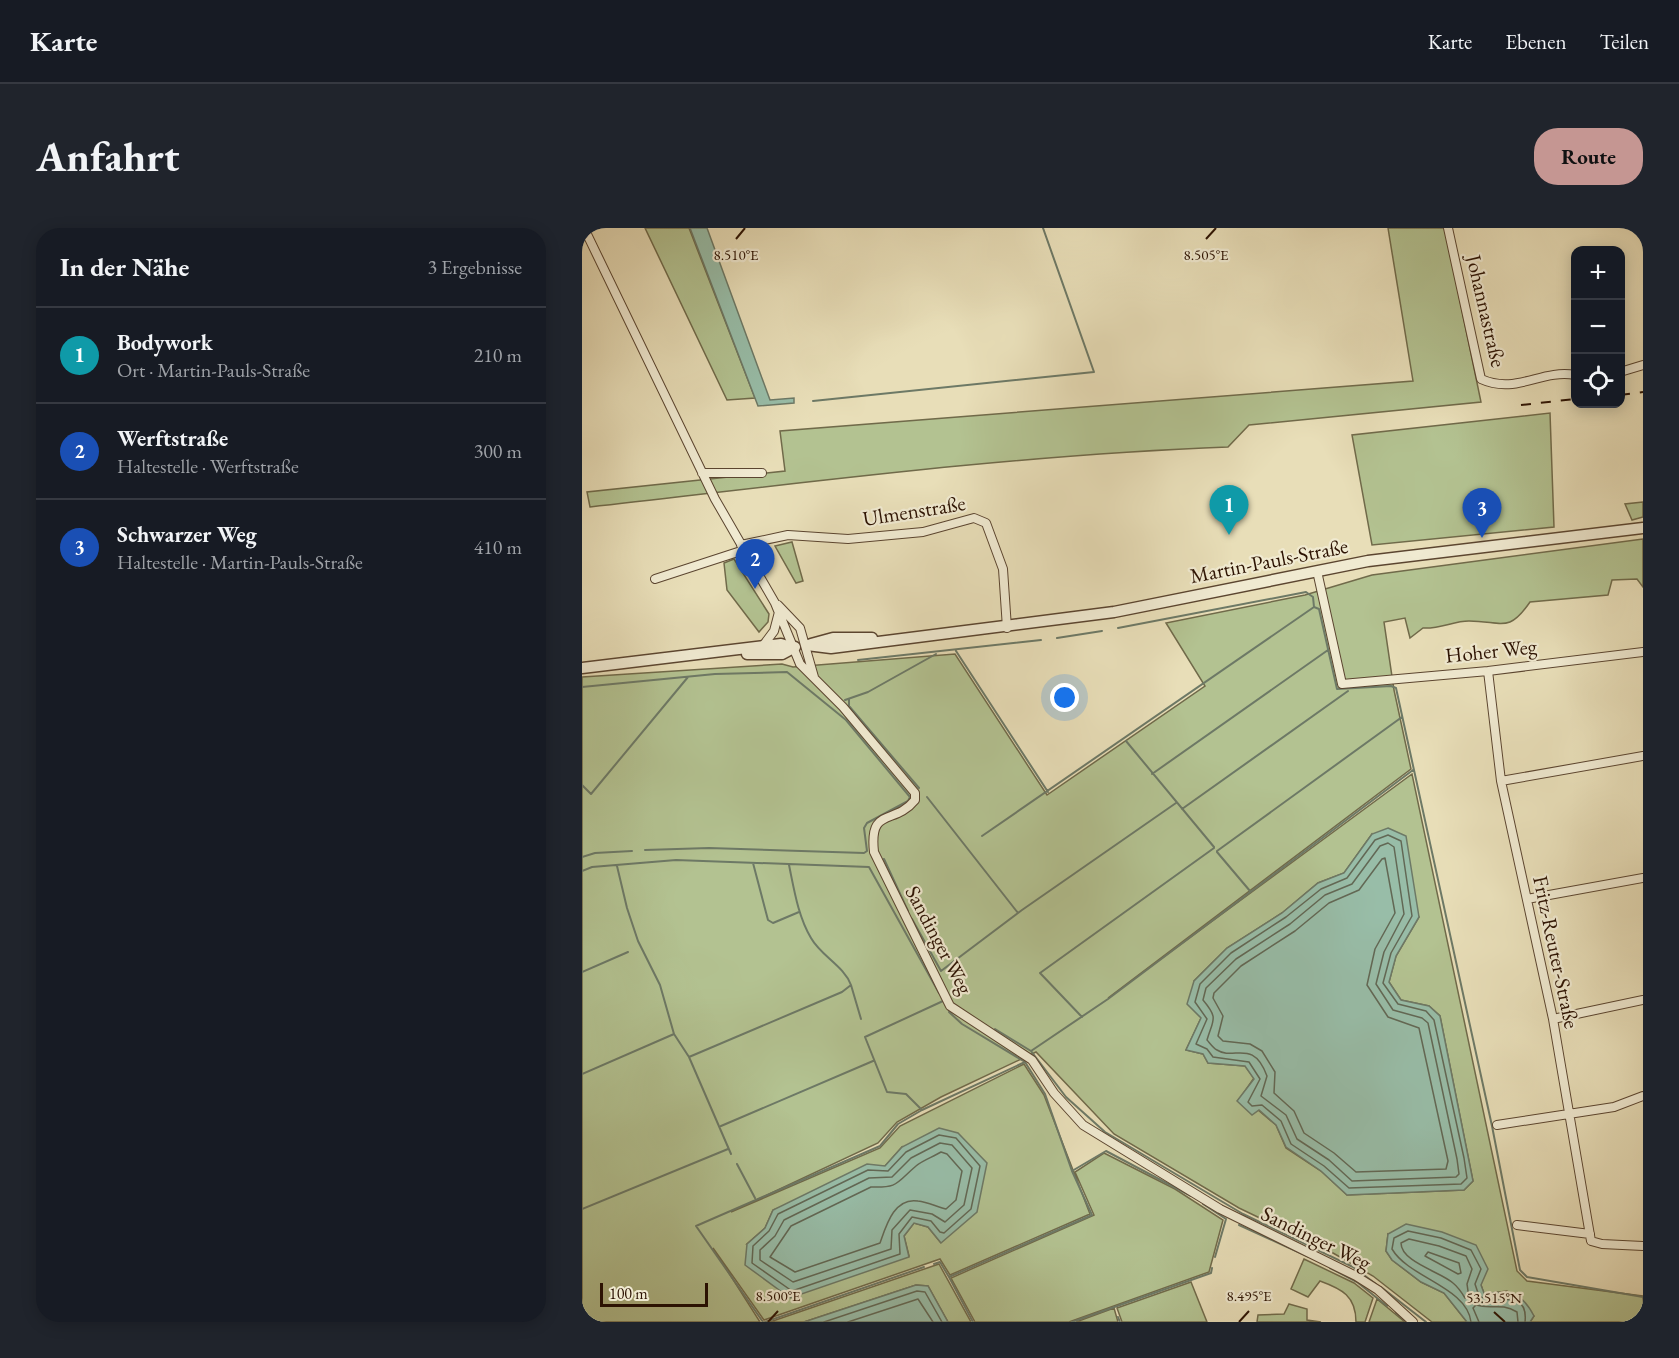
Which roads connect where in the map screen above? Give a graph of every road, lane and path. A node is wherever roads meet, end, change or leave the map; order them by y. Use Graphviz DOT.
graph roads {
  1 [pos="584,228"];
  2 [pos="1448,228"];
  3 [pos="1643,365"];
  4 [pos="1625,370"];
  5 [pos="1571,375"];
  6 [pos="702,472"];
  7 [pos="762,473"];
  8 [pos="1643,528"];
  9 [pos="743,547"];
  10 [pos="1317,571"];
  11 [pos="655,579"];
  12 [pos="777,607"];
  13 [pos="1007,627"];
  14 [pos="807,645"];
  15 [pos="762,647"];
  16 [pos="794,648"];
  17 [pos="1643,652"];
  18 [pos="711,654"];
  19 [pos="582,668"];
  20 [pos="1488,671"];
  21 [pos="815,681"];
  22 [pos="1643,756"];
  23 [pos="1501,781"];
  24 [pos="1643,878"];
  25 [pos="1527,899"];
  26 [pos="1643,1000"];
  27 [pos="1552,1019"];
  28 [pos="1643,1095"];
  29 [pos="1570,1115"];
  30 [pos="1497,1125"];
  31 [pos="1517,1226"];
  32 [pos="1591,1237"];
  33 [pos="1643,1246"];
  34 [pos="1413,1322"];
  1 -- 6 [label="street"];
  2 -- 5 [label="street, Johannastraße"];
  3 -- 4 [label="street"];
  6 -- 7 [label="street"];
  6 -- 9 [label="street"];
  8 -- 10 [label="street, Martin-Pauls-Straße"];
  9 -- 11 [label="street, Ulmenstraße"];
  9 -- 12 [label="street"];
  9 -- 13 [label="street, Ulmenstraße"];
  10 -- 13 [label="street, Martin-Pauls-Straße"];
  10 -- 20 [label="street, Hoher Weg"];
  12 -- 14 [label="street"];
  12 -- 15 [label="street"];
  12 -- 16 [label="street, Sandinger Weg"];
  13 -- 14 [label="street, Martin-Pauls-Straße"];
  14 -- 16 [label="street, Martin-Pauls-Straße"];
  14 -- 21 [label="street"];
  15 -- 16 [label="street, Martin-Pauls-Straße"];
  15 -- 18 [label="street, Martin-Pauls-Straße"];
  16 -- 18 [label="street, Martin-Pauls-Straße"];
  16 -- 21 [label="street, Sandinger Weg"];
  17 -- 20 [label="street, Hoher Weg"];
  18 -- 19 [label="street, Martin-Pauls-Straße"];
  20 -- 23 [label="street, Fritz-Reuter-Straße"];
  21 -- 34 [label="street, Sandinger Weg"];
  22 -- 23 [label="street"];
  23 -- 25 [label="street, Fritz-Reuter-Straße"];
  24 -- 25 [label="street"];
  25 -- 27 [label="street, Fritz-Reuter-Straße"];
  26 -- 27 [label="street"];
  27 -- 29 [label="street, Fritz-Reuter-Straße"];
  28 -- 29 [label="street"];
  29 -- 30 [label="street"];
  29 -- 32 [label="street, Fritz-Reuter-Straße"];
  31 -- 32 [label="street"];
  32 -- 33 [label="street"];
}
